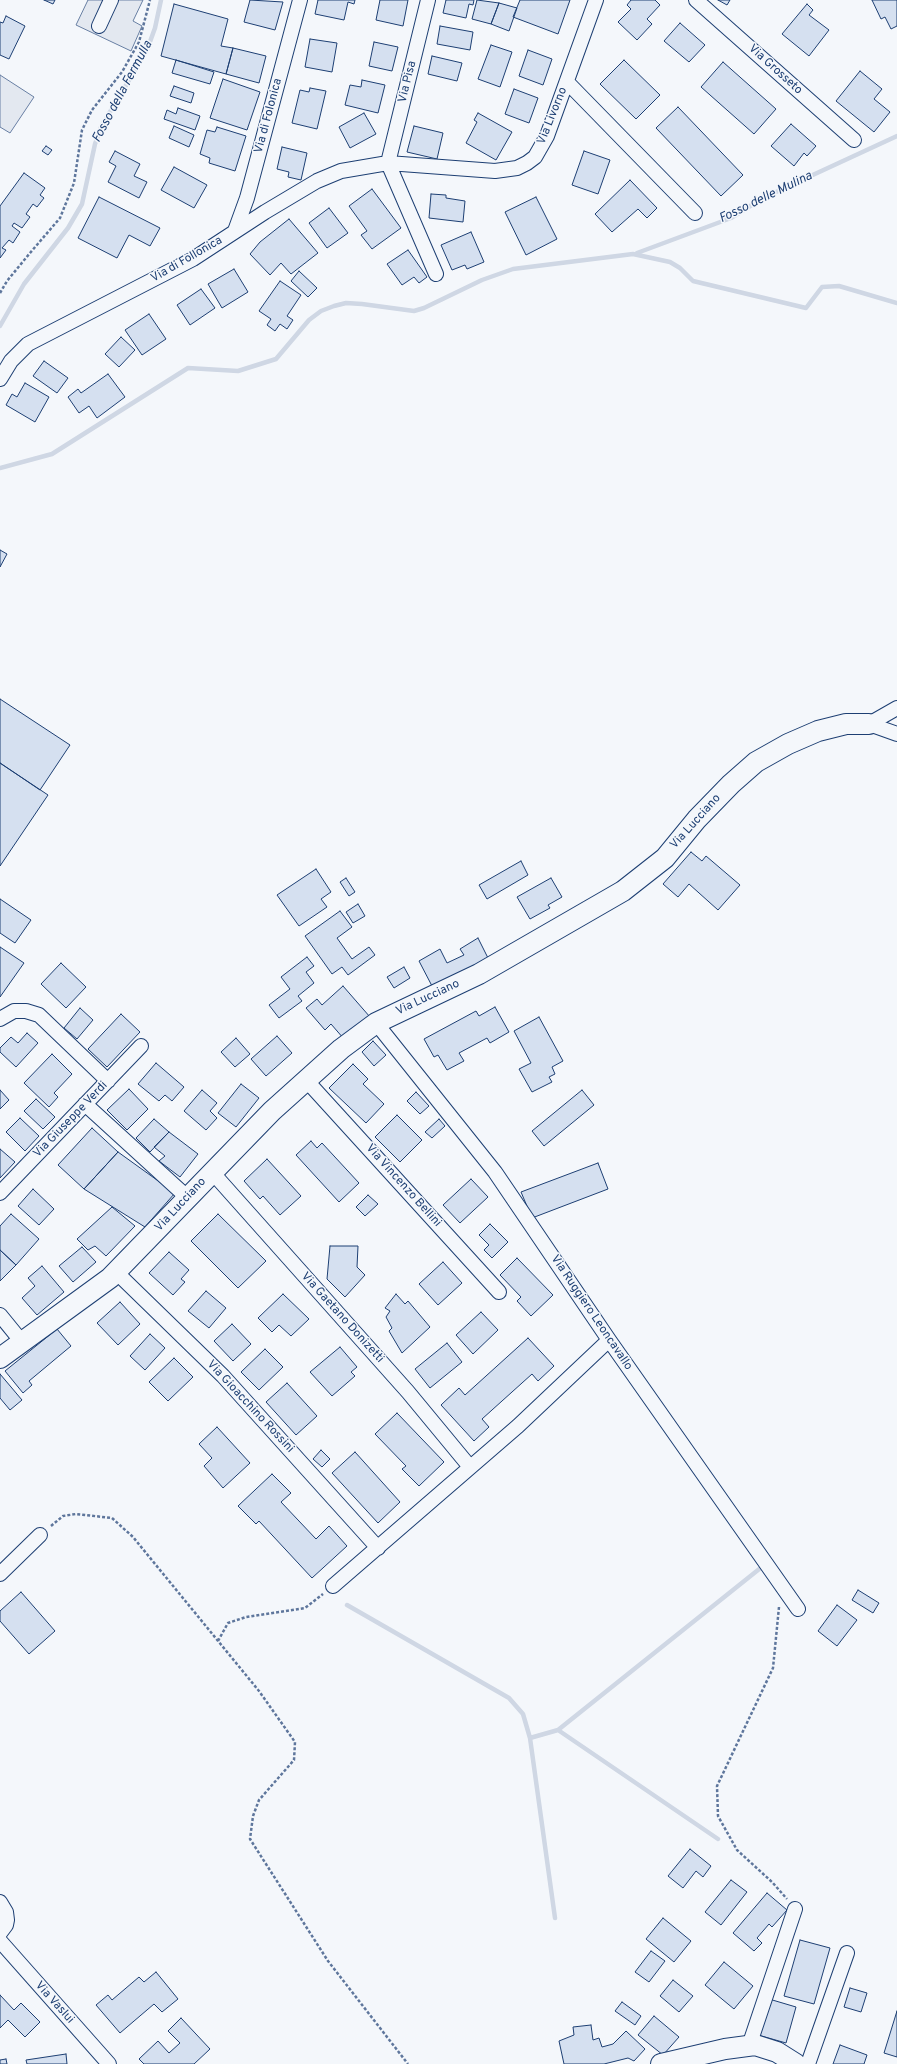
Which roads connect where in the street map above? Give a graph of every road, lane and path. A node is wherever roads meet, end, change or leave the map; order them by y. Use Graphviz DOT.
graph roads {
  1 [pos="111,0"];
  2 [pos="150,0"];
  3 [pos="300,0"];
  4 [pos="428,0"];
  5 [pos="596,0"];
  6 [pos="696,0"];
  7 [pos="99,26"];
  8 [pos="567,82"];
  9 [pos="854,140"];
  10 [pos="388,163"];
  11 [pos="695,213"];
  12 [pos="236,231"];
  13 [pos="436,274"];
  14 [pos="0,293"];
  15 [pos="0,379"];
  16 [pos="897,708"];
  17 [pos="869,724"];
  18 [pos="897,734"];
  19 [pos="0,1019"];
  20 [pos="376,1023"];
  21 [pos="141,1046"];
  22 [pos="306,1080"];
  23 [pos="108,1081"];
  24 [pos="86,1104"];
  25 [pos="212,1172"];
  26 [pos="0,1193"];
  27 [pos="188,1198"];
  28 [pos="116,1272"];
  29 [pos="499,1292"];
  30 [pos="0,1316"];
  31 [pos="609,1340"];
  32 [pos="22,1342"];
  33 [pos="0,1358"];
  34 [pos="470,1467"];
  35 [pos="40,1535"];
  36 [pos="378,1548"];
  37 [pos="0,1574"];
  38 [pos="780,1583"];
  39 [pos="333,1586"];
  40 [pos="798,1609"];
  41 [pos="218,1641"];
  42 [pos="0,1902"];
  43 [pos="795,1909"];
  44 [pos="0,1933"];
  45 [pos="0,1941"];
  46 [pos="847,1953"];
  47 [pos="749,2046"];
  48 [pos="109,2064"];
  49 [pos="408,2064"];
  50 [pos="661,2064"];
  51 [pos="796,2064"];
  52 [pos="808,2064"];
  1 -- 7 [label="street"];
  2 -- 14 [label="path"];
  3 -- 12 [label="street, Via di Folonica"];
  4 -- 10 [label="street, Via Pisa"];
  5 -- 8 [label="street, Via Livorno"];
  6 -- 9 [label="street, Via Grosseto"];
  8 -- 10 [label="street, Via Livorno"];
  8 -- 11 [label="street"];
  10 -- 12 [label="street, Via di Follonica"];
  10 -- 13 [label="street"];
  12 -- 15 [label="street, Via di Follonica"];
  16 -- 17 [label="street, Via Lucciano"];
  17 -- 18 [label="street"];
  17 -- 20 [label="street, Via Lucciano"];
  19 -- 23 [label="street"];
  20 -- 22 [label="street, Via Lucciano"];
  20 -- 31 [label="street, Via Ruggiero Leoncavallo"];
  21 -- 23 [label="street, Via Giuseppe Verdi"];
  22 -- 25 [label="street, Via Lucciano"];
  22 -- 29 [label="street, Via Vincenzo Bellini"];
  23 -- 24 [label="street, Via Giuseppe Verdi"];
  24 -- 26 [label="street, Via Giuseppe Verdi"];
  24 -- 27 [label="street"];
  25 -- 27 [label="street, Via Lucciano"];
  25 -- 34 [label="street, Via Gaetano Donizetti"];
  27 -- 28 [label="street, Via Lucciano"];
  28 -- 32 [label="street, Via Lucciano"];
  28 -- 36 [label="street, Via Gioacchino Rossini"];
  30 -- 32 [label="street"];
  31 -- 34 [label="street"];
  31 -- 38 [label="street, Via Ruggiero Leoncavallo"];
  32 -- 33 [label="street, Via Lucciano"];
  34 -- 36 [label="street"];
  35 -- 37 [label="street"];
  35 -- 41 [label="path"];
  36 -- 39 [label="street"];
  38 -- 40 [label="street, Via Ruggiero Leoncavallo"];
  38 -- 43 [label="path"];
  39 -- 41 [label="path"];
  41 -- 49 [label="path"];
  42 -- 44 [label="street"];
  43 -- 47 [label="street"];
  45 -- 48 [label="street, Via Vaslui"];
  46 -- 52 [label="street"];
  47 -- 50 [label="street"];
  47 -- 51 [label="street"];
}
